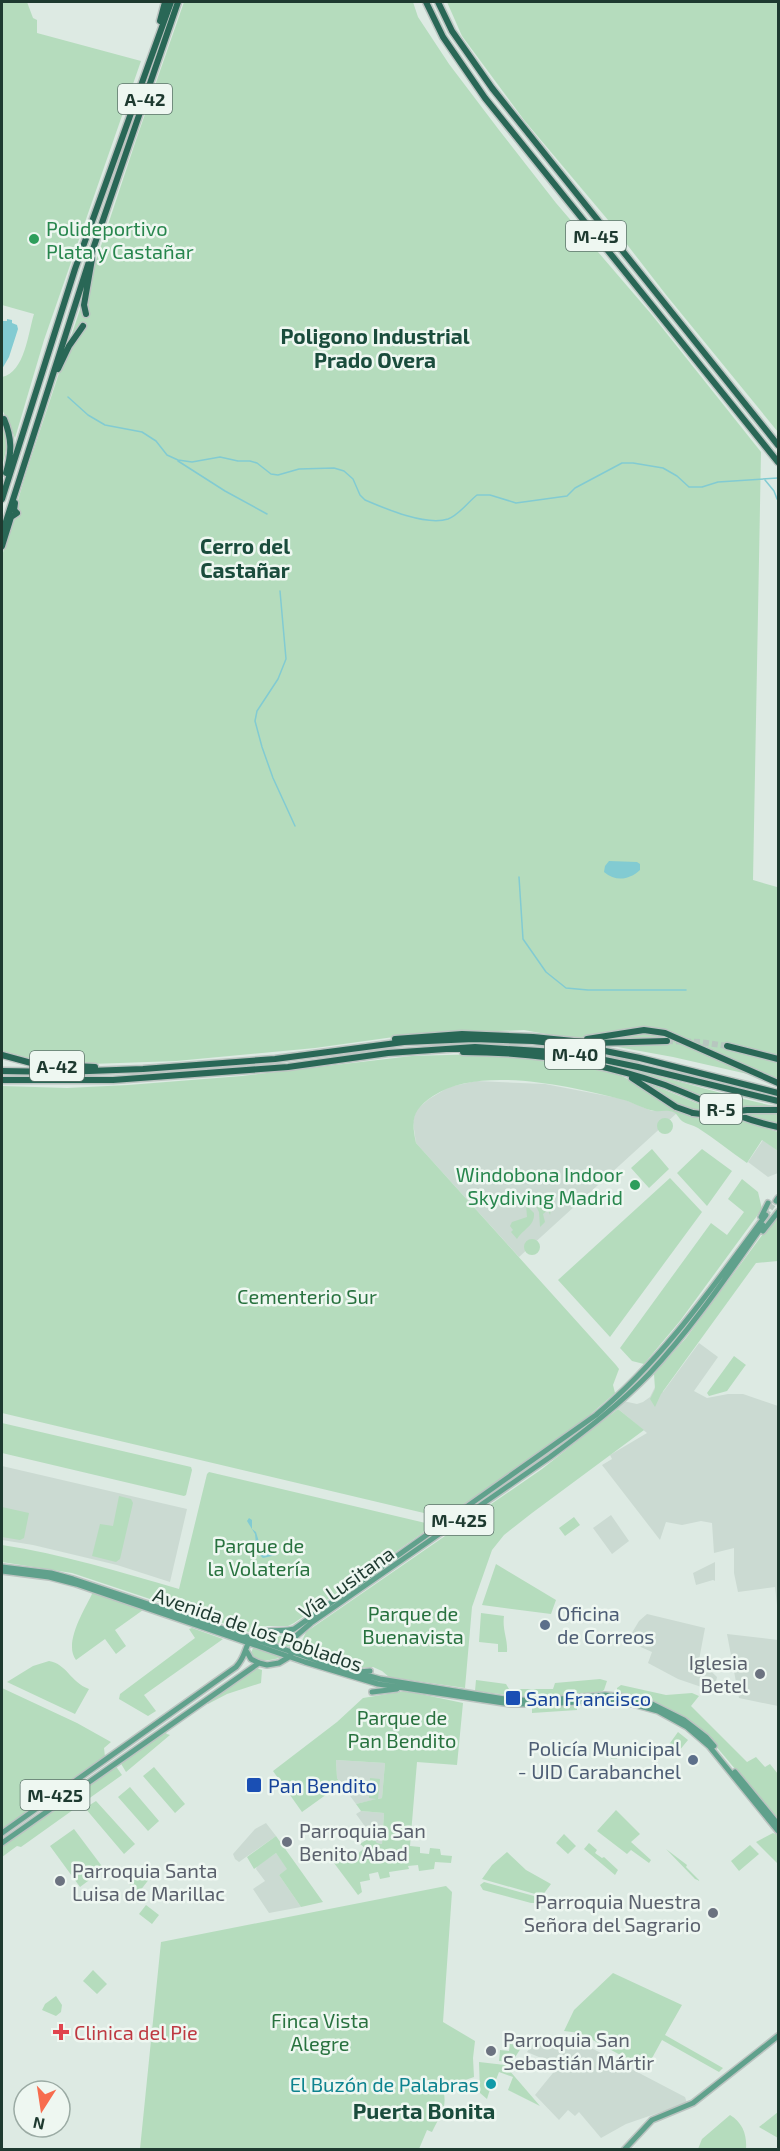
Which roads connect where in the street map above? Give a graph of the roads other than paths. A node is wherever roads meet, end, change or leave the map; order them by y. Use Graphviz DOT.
graph roads {
  1 [pos="165,2"];
  2 [pos="171,2"];
  3 [pos="180,2"];
  4 [pos="426,2"];
  5 [pos="438,2"];
  6 [pos="144,77"];
  7 [pos="93,249"];
  8 [pos="86,314"];
  9 [pos="83,326"];
  10 [pos="40,414"];
  11 [pos="4,419"];
  12 [pos="778,445"];
  13 [pos="778,462"];
  14 [pos="20,478"];
  15 [pos="2,499"];
  16 [pos="2,534"];
  17 [pos="2,546"];
  18 [pos="495,1034"];
  19 [pos="667,1041"];
  20 [pos="727,1046"];
  21 [pos="369,1047"];
  22 [pos="2,1055"];
  23 [pos="367,1056"];
  24 [pos="778,1059"];
  25 [pos="578,1061"];
  26 [pos="2,1071"];
  27 [pos="112,1071"];
  28 [pos="2,1080"];
  29 [pos="778,1083"];
  30 [pos="778,1093"];
  31 [pos="778,1101"];
  32 [pos="778,1110"];
  33 [pos="778,1127"];
  34 [pos="768,1203"];
  35 [pos="778,1212"];
  36 [pos="720,1277"];
  37 [pos="720,1286"];
  38 [pos="646,1372"];
  39 [pos="622,1396"];
  40 [pos="2,1569"];
  41 [pos="277,1631"];
  42 [pos="251,1640"];
  43 [pos="294,1641"];
  44 [pos="247,1652"];
  45 [pos="291,1654"];
  46 [pos="259,1663"];
  47 [pos="370,1671"];
  48 [pos="353,1675"];
  49 [pos="381,1676"];
  50 [pos="393,1681"];
  51 [pos="361,1685"];
  52 [pos="412,1689"];
  53 [pos="372,1692"];
  54 [pos="605,1692"];
  55 [pos="616,1692"];
  56 [pos="596,1697"];
  57 [pos="625,1699"];
  58 [pos="606,1704"];
  59 [pos="616,1705"];
  60 [pos="778,1824"];
  61 [pos="778,1831"];
  62 [pos="2,1833"];
  63 [pos="2,1843"];
  64 [pos="778,2036"];
  65 [pos="624,2150"];
  1 -- 6 [label="highway"];
  2 -- 6 [label="highway, A-42"];
  3 -- 7 [label="highway, A-42"];
  4 -- 13 [label="highway, M-45"];
  5 -- 12 [label="highway, M-45"];
  6 -- 15 [label="highway, A-42"];
  7 -- 8 [label="highway"];
  7 -- 10 [label="highway, A-42"];
  9 -- 10 [label="highway"];
  10 -- 14 [label="highway, A-42"];
  11 -- 15 [label="highway"];
  14 -- 16 [label="highway, A-42"];
  14 -- 17 [label="highway"];
  18 -- 19 [label="highway"];
  18 -- 21 [label="highway, M-40"];
  18 -- 29 [label="highway, M-40"];
  20 -- 24 [label="highway"];
  21 -- 27 [label="highway, M-40"];
  21 -- 30 [label="highway, M-40"];
  22 -- 27 [label="highway, A-42"];
  23 -- 25 [label="highway, M-40"];
  23 -- 28 [label="highway, M-40"];
  23 -- 31 [label="highway, M-40"];
  25 -- 32 [label="highway, bridge"];
  25 -- 33 [label="highway, R-5"];
  26 -- 27 [label="highway, M-40"];
  34 -- 36 [label="main road"];
  35 -- 37 [label="main road"];
  36 -- 37 [label="main road, M-425"];
  36 -- 38 [label="main road, M-425"];
  37 -- 38 [label="main road, M-425"];
  38 -- 39 [label="main road, M-425"];
  39 -- 41 [label="main road, Vía Lusitana / M-425"];
  39 -- 43 [label="main road, Vía Lusitana / M-425"];
  40 -- 42 [label="main road, Avenida de los Poblados"];
  41 -- 42 [label="main road, Vía Lusitana"];
  41 -- 43 [label="main road"];
  42 -- 44 [label="main road"];
  42 -- 45 [label="main road, Avenida de los Poblados"];
  43 -- 45 [label="main road, Vía Lusitana"];
  44 -- 46 [label="main road"];
  44 -- 62 [label="main road, M-425"];
  45 -- 46 [label="main road"];
  45 -- 48 [label="main road, Avenida de los Poblados"];
  46 -- 63 [label="main road, M-425"];
  47 -- 48 [label="main road"];
  48 -- 50 [label="main road, Avenida de los Poblados"];
  48 -- 51 [label="main road"];
  48 -- 52 [label="main road, Avenida de los Poblados"];
  49 -- 50 [label="main road"];
  50 -- 56 [label="main road, Avenida de los Poblados"];
  52 -- 53 [label="main road"];
  52 -- 56 [label="main road, Avenida de los Poblados"];
  54 -- 56 [label="main road"];
  55 -- 57 [label="main road"];
  56 -- 57 [label="main road, Avenida de los Poblados"];
  56 -- 58 [label="main road"];
  57 -- 59 [label="main road"];
  57 -- 60 [label="main road, Avenida de los Poblados"];
  57 -- 61 [label="main road, Avenida de los Poblados"];
  64 -- 65 [label="main road"];
}
